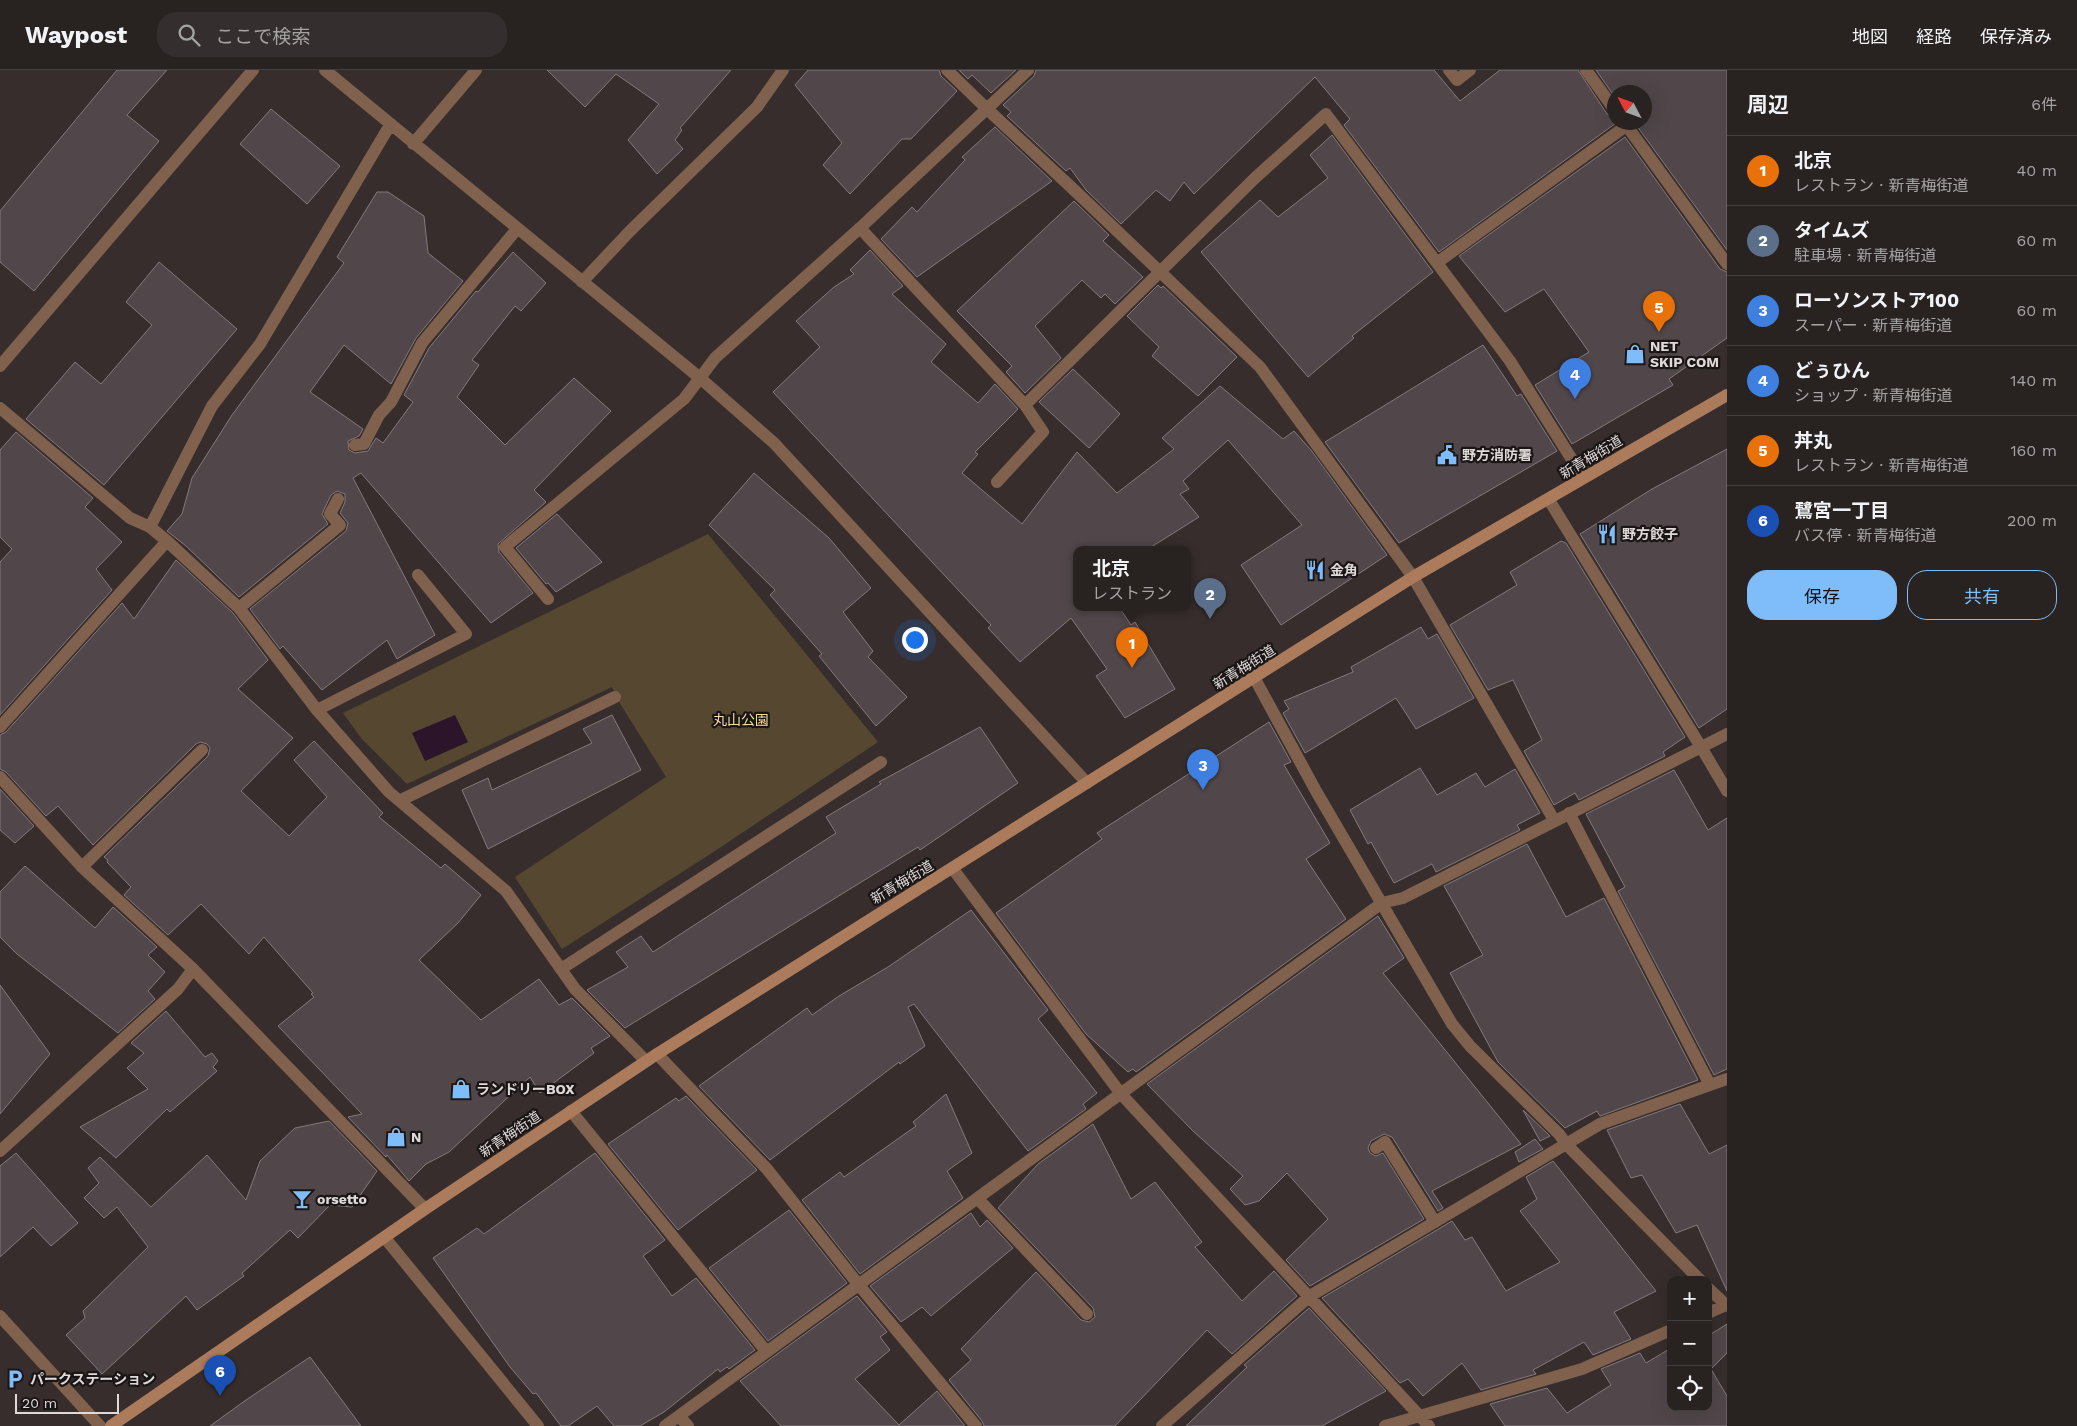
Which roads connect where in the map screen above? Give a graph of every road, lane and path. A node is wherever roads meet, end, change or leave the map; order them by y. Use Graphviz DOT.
graph roads {
  1 [pos="252,70"];
  2 [pos="325,70"];
  3 [pos="476,70"];
  4 [pos="783,70"];
  5 [pos="947,70"];
  6 [pos="1028,70"];
  7 [pos="1449,70"];
  8 [pos="1470,70"];
  9 [pos="1586,70"];
  10 [pos="1607,99"];
  11 [pos="986,108"];
  12 [pos="390,125"];
  13 [pos="1617,130"];
  14 [pos="1629,130"];
  15 [pos="413,144"];
  16 [pos="860,228"];
  17 [pos="517,229"];
  18 [pos="1438,262"];
  19 [pos="1727,264"];
  20 [pos="1159,272"];
  21 [pos="582,282"];
  22 [pos="0,366"];
  23 [pos="700,378"];
  24 [pos="1727,395"];
  25 [pos="1025,405"];
  26 [pos="0,408"];
  27 [pos="355,445"];
  28 [pos="1584,477"];
  29 [pos="997,482"];
  30 [pos="338,499"];
  31 [pos="1549,500"];
  32 [pos="150,528"];
  33 [pos="167,541"];
  34 [pos="418,575"];
  35 [pos="1414,577"];
  36 [pos="548,599"];
  37 [pos="239,608"];
  38 [pos="1255,679"];
  39 [pos="615,697"];
  40 [pos="316,710"];
  41 [pos="0,727"];
  42 [pos="1727,734"];
  43 [pos="1701,747"];
  44 [pos="202,750"];
  45 [pos="881,762"];
  46 [pos="0,777"];
  47 [pos="1087,783"];
  48 [pos="1727,791"];
  49 [pos="401,800"];
  50 [pos="1569,813"];
  51 [pos="1554,820"];
  52 [pos="82,867"];
  53 [pos="953,869"];
  54 [pos="1382,903"];
  55 [pos="193,969"];
  56 [pos="561,969"];
  57 [pos="651,1058"];
  58 [pos="1727,1079"];
  59 [pos="1710,1085"];
  60 [pos="1121,1094"];
  61 [pos="571,1111"];
  62 [pos="1567,1145"];
  63 [pos="1376,1148"];
  64 [pos="0,1151"];
  65 [pos="978,1199"];
  66 [pos="425,1209"];
  67 [pos="1435,1222"];
  68 [pos="385,1238"];
  69 [pos="1696,1276"];
  70 [pos="858,1284"];
  71 [pos="1712,1292"];
  72 [pos="1310,1296"];
  73 [pos="1727,1306"];
  74 [pos="1712,1312"];
  75 [pos="1087,1314"];
  76 [pos="0,1316"];
  77 [pos="1667,1332"];
  78 [pos="766,1352"];
  79 [pos="1419,1415"];
  80 [pos="679,1416"];
  81 [pos="100,1426"];
  82 [pos="111,1426"];
  83 [pos="538,1426"];
  84 [pos="666,1426"];
  85 [pos="688,1426"];
  86 [pos="976,1426"];
  87 [pos="1162,1426"];
  88 [pos="1386,1426"];
  89 [pos="1429,1426"];
  1 -- 22 [label="street"];
  2 -- 12 [label="street"];
  3 -- 15 [label="street"];
  4 -- 21 [label="street"];
  5 -- 11 [label="street"];
  6 -- 11 [label="street"];
  7 -- 8 [label="street"];
  9 -- 10 [label="street"];
  11 -- 16 [label="street"];
  11 -- 20 [label="street"];
  12 -- 15 [label="street"];
  12 -- 32 [label="street"];
  13 -- 18 [label="street"];
  14 -- 19 [label="street"];
  15 -- 17 [label="street"];
  16 -- 23 [label="street"];
  16 -- 25 [label="street"];
  17 -- 21 [label="street"];
  17 -- 27 [label="street"];
  18 -- 20 [label="street"];
  18 -- 28 [label="street"];
  20 -- 25 [label="street"];
  20 -- 35 [label="street"];
  21 -- 23 [label="street"];
  23 -- 36 [label="street"];
  23 -- 47 [label="street"];
  24 -- 28 [label="main road, 新青梅街道"];
  25 -- 29 [label="street"];
  26 -- 32 [label="street"];
  28 -- 31 [label="main road, 新青梅街道"];
  30 -- 37 [label="street"];
  31 -- 35 [label="main road, 新青梅街道"];
  31 -- 43 [label="street"];
  32 -- 33 [label="street"];
  33 -- 37 [label="street"];
  33 -- 41 [label="street"];
  34 -- 40 [label="street"];
  35 -- 38 [label="main road, 新青梅街道"];
  35 -- 51 [label="street"];
  37 -- 40 [label="street"];
  38 -- 47 [label="main road, 新青梅街道"];
  38 -- 54 [label="street"];
  39 -- 49 [label="street"];
  40 -- 49 [label="street"];
  42 -- 43 [label="street"];
  43 -- 48 [label="street"];
  43 -- 50 [label="street"];
  44 -- 52 [label="street"];
  45 -- 56 [label="street"];
  46 -- 52 [label="street"];
  47 -- 53 [label="main road, 新青梅街道"];
  49 -- 56 [label="street"];
  50 -- 51 [label="street"];
  50 -- 59 [label="street"];
  51 -- 54 [label="street"];
  52 -- 55 [label="street"];
  53 -- 57 [label="main road, 新青梅街道"];
  53 -- 60 [label="street"];
  54 -- 60 [label="street"];
  54 -- 62 [label="street"];
  55 -- 64 [label="street"];
  55 -- 66 [label="street"];
  56 -- 57 [label="street"];
  57 -- 61 [label="main road, 新青梅街道"];
  57 -- 70 [label="street"];
  58 -- 59 [label="street"];
  59 -- 62 [label="street"];
  60 -- 65 [label="street"];
  60 -- 72 [label="street"];
  61 -- 66 [label="main road, 新青梅街道"];
  61 -- 78 [label="street"];
  62 -- 67 [label="street"];
  62 -- 69 [label="street"];
  63 -- 67 [label="street"];
  65 -- 70 [label="street"];
  65 -- 75 [label="street"];
  66 -- 68 [label="main road, 新青梅街道"];
  67 -- 72 [label="street"];
  68 -- 82 [label="main road, 新青梅街道"];
  68 -- 83 [label="street"];
  70 -- 78 [label="street"];
  70 -- 86 [label="street"];
  71 -- 73 [label="street"];
  72 -- 79 [label="street"];
  72 -- 87 [label="street"];
  73 -- 74 [label="street"];
  76 -- 81 [label="street"];
  77 -- 79 [label="street"];
  78 -- 80 [label="street"];
  79 -- 88 [label="street"];
  79 -- 89 [label="street"];
  80 -- 84 [label="street"];
  80 -- 85 [label="street"];
}
